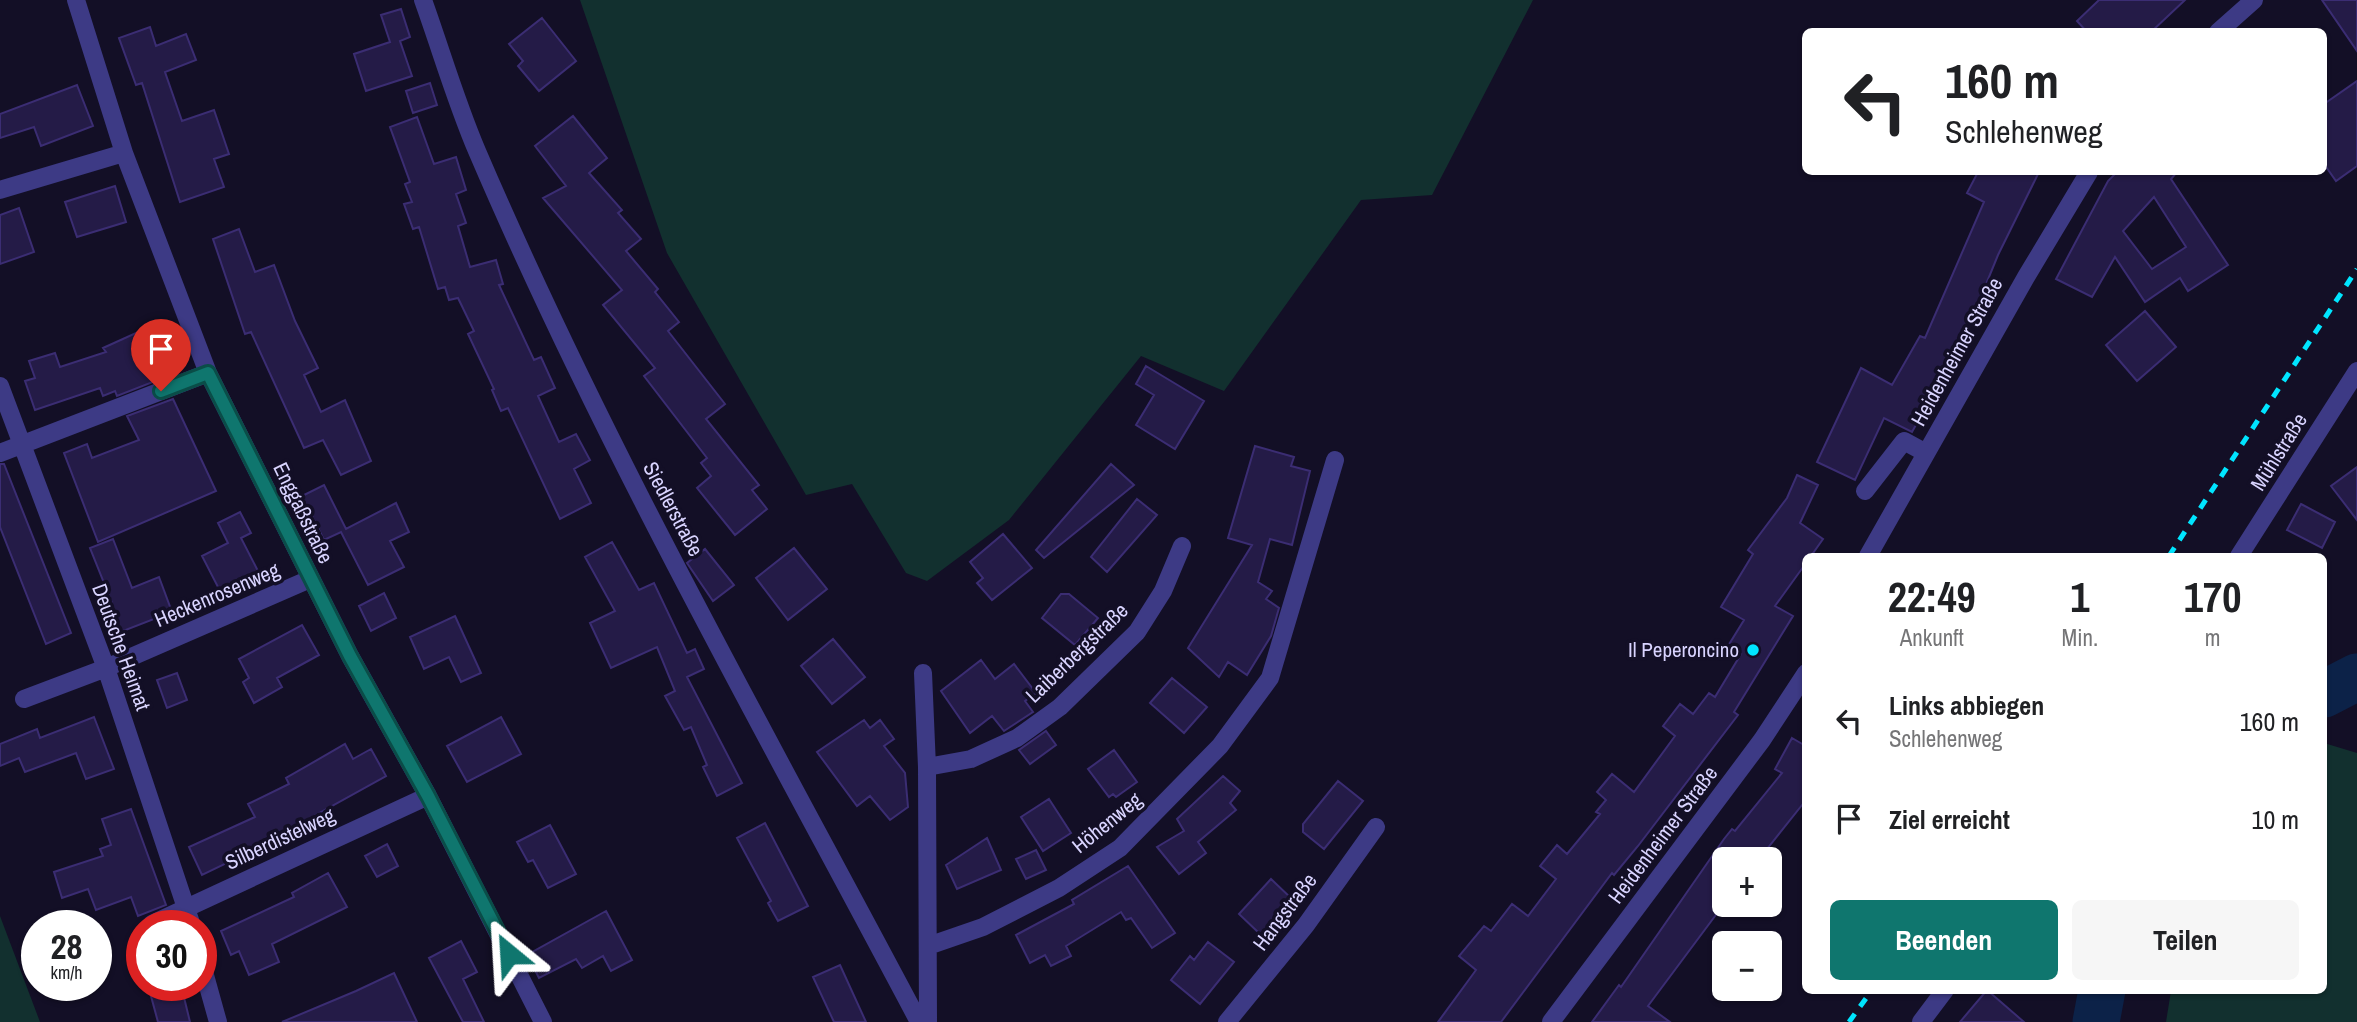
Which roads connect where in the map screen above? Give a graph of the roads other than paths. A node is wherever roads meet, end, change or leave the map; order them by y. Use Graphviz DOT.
graph roads {
  1 [pos="76,0"];
  2 [pos="423,0"];
  3 [pos="2254,0"];
  4 [pos="2222,28"];
  5 [pos="124,153"];
  6 [pos="2088,175"];
  7 [pos="0,190"];
  8 [pos="2357,371"];
  9 [pos="208,373"];
  10 [pos="0,386"];
  11 [pos="22,446"];
  12 [pos="0,453"];
  13 [pos="1926,453"];
  14 [pos="1335,460"];
  15 [pos="1865,491"];
  16 [pos="1182,546"];
  17 [pos="1870,553"];
  18 [pos="2241,553"];
  19 [pos="310,579"];
  20 [pos="106,668"];
  21 [pos="923,674"];
  22 [pos="1802,679"];
  23 [pos="24,699"];
  24 [pos="927,766"];
  25 [pos="428,796"];
  26 [pos="1376,827"];
  27 [pos="187,908"];
  28 [pos="183,910"];
  29 [pos="928,946"];
  30 [pos="1942,994"];
  31 [pos="212,1001"];
  32 [pos="218,1022"];
  33 [pos="543,1022"];
  34 [pos="919,1022"];
  35 [pos="928,1022"];
  36 [pos="1227,1022"];
  37 [pos="1551,1022"];
  38 [pos="1922,1022"];
  1 -- 5 [label="street, Enggaßstraße"];
  2 -- 34 [label="street, Siedlerstraße"];
  3 -- 4 [label="street"];
  5 -- 7 [label="street"];
  5 -- 9 [label="street, Enggaßstraße"];
  6 -- 13 [label="street, Heidenheimer Straße"];
  8 -- 18 [label="street, Mühlstraße"];
  9 -- 11 [label="street"];
  9 -- 19 [label="street, Enggaßstraße"];
  10 -- 11 [label="street, Deutsche Heimat"];
  11 -- 12 [label="street"];
  11 -- 20 [label="street, Deutsche Heimat"];
  13 -- 15 [label="street"];
  13 -- 17 [label="street, Heidenheimer Straße"];
  14 -- 29 [label="street, Höhenweg"];
  16 -- 24 [label="street, Laiberbergstraße"];
  19 -- 20 [label="street, Heckenrosenweg"];
  19 -- 25 [label="street, Enggaßstraße"];
  20 -- 23 [label="street, Heckenrosenweg"];
  20 -- 27 [label="street, Deutsche Heimat"];
  21 -- 24 [label="street"];
  22 -- 37 [label="street, Heidenheimer Straße"];
  24 -- 29 [label="street"];
  25 -- 27 [label="street, Silberdistelweg"];
  25 -- 33 [label="street, Enggaßstraße"];
  26 -- 36 [label="street, Hangstraße"];
  27 -- 28 [label="street, Silberdistelweg"];
  29 -- 35 [label="street"];
  30 -- 38 [label="street"];
  31 -- 32 [label="street"];
}
